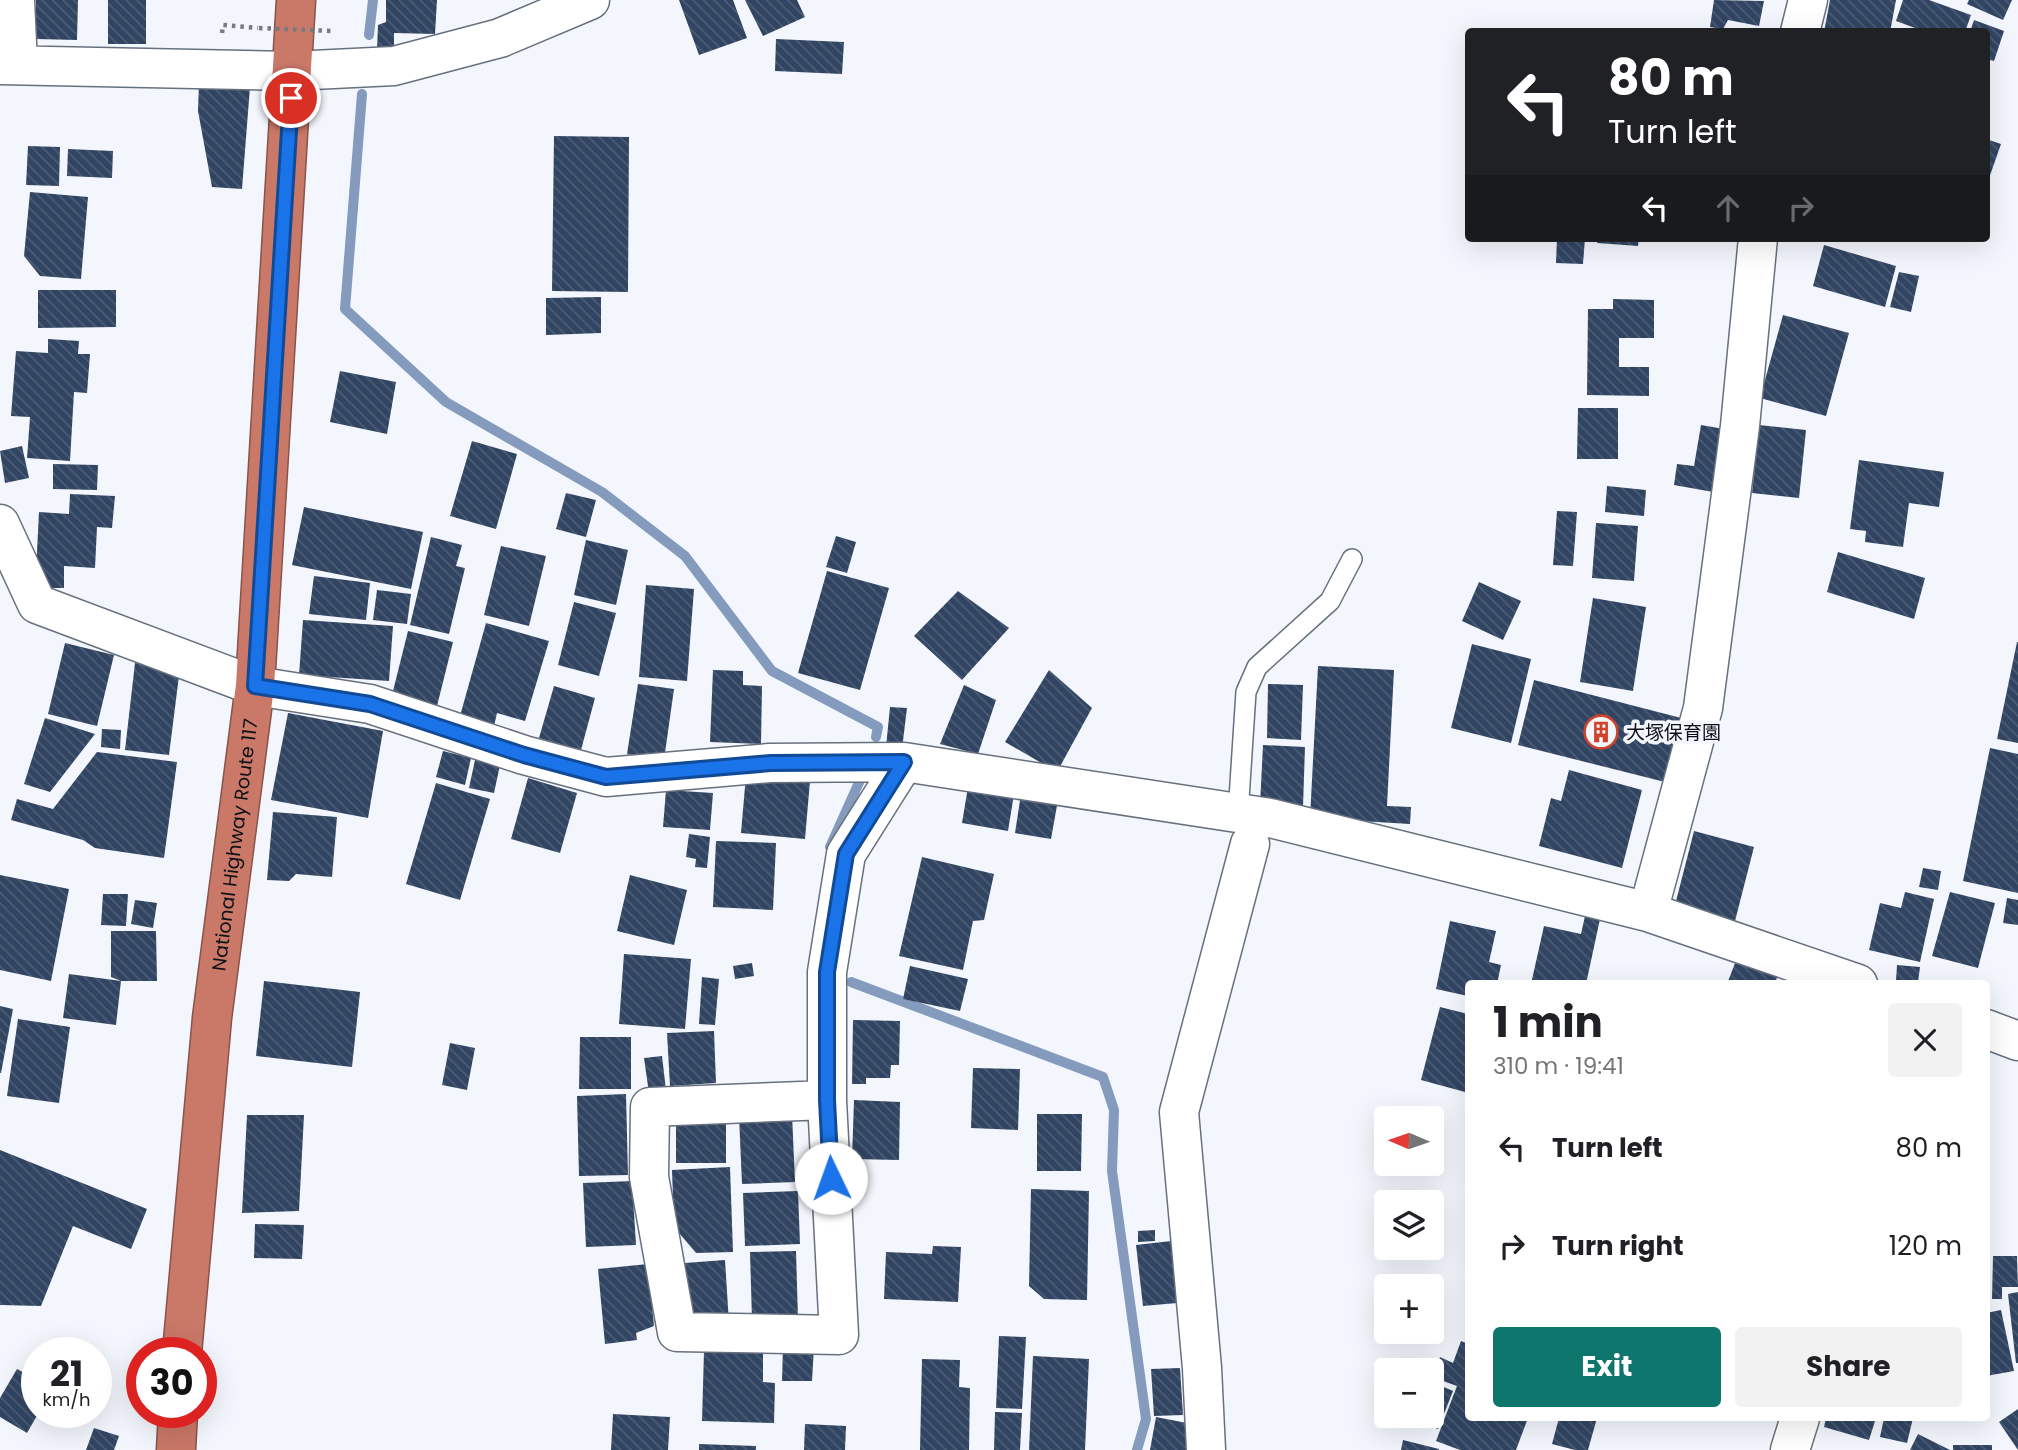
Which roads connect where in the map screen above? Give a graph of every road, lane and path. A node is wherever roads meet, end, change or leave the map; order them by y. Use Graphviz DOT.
graph roads {
  1 [pos="15,0"];
  2 [pos="296,0"];
  3 [pos="590,0"];
  4 [pos="1808,0"];
  5 [pos="259,28"];
  6 [pos="1801,28"];
  7 [pos="333,31"];
  8 [pos="9,65"];
  9 [pos="292,71"];
  10 [pos="1758,242"];
  11 [pos="0,524"];
  12 [pos="1352,559"];
  13 [pos="255,686"];
  14 [pos="904,762"];
  15 [pos="1244,829"];
  16 [pos="1648,912"];
  17 [pos="1846,980"];
  18 [pos="1990,1030"];
  19 [pos="2018,1041"];
  20 [pos="827,1100"];
  21 [pos="184,1337"];
  22 [pos="1799,1421"];
  23 [pos="177,1428"];
  24 [pos="176,1450"];
  25 [pos="1206,1450"];
  26 [pos="1790,1450"];
  1 -- 8 [label="street"];
  2 -- 9 [label="highway, National Highway Route 117"];
  3 -- 9 [label="street"];
  4 -- 6 [label="street"];
  5 -- 7 [label="path, bridge"];
  8 -- 9 [label="street"];
  9 -- 13 [label="highway, National Highway Route 117"];
  10 -- 16 [label="street"];
  11 -- 13 [label="street"];
  12 -- 15 [label="lane"];
  13 -- 14 [label="street"];
  13 -- 21 [label="highway, National Highway Route 117"];
  14 -- 15 [label="street"];
  14 -- 20 [label="street"];
  15 -- 16 [label="street"];
  15 -- 25 [label="street"];
  16 -- 17 [label="street"];
  18 -- 19 [label="street"];
  20 -- 20 [label="street"];
  22 -- 26 [label="street"];
  23 -- 24 [label="highway"];
}
